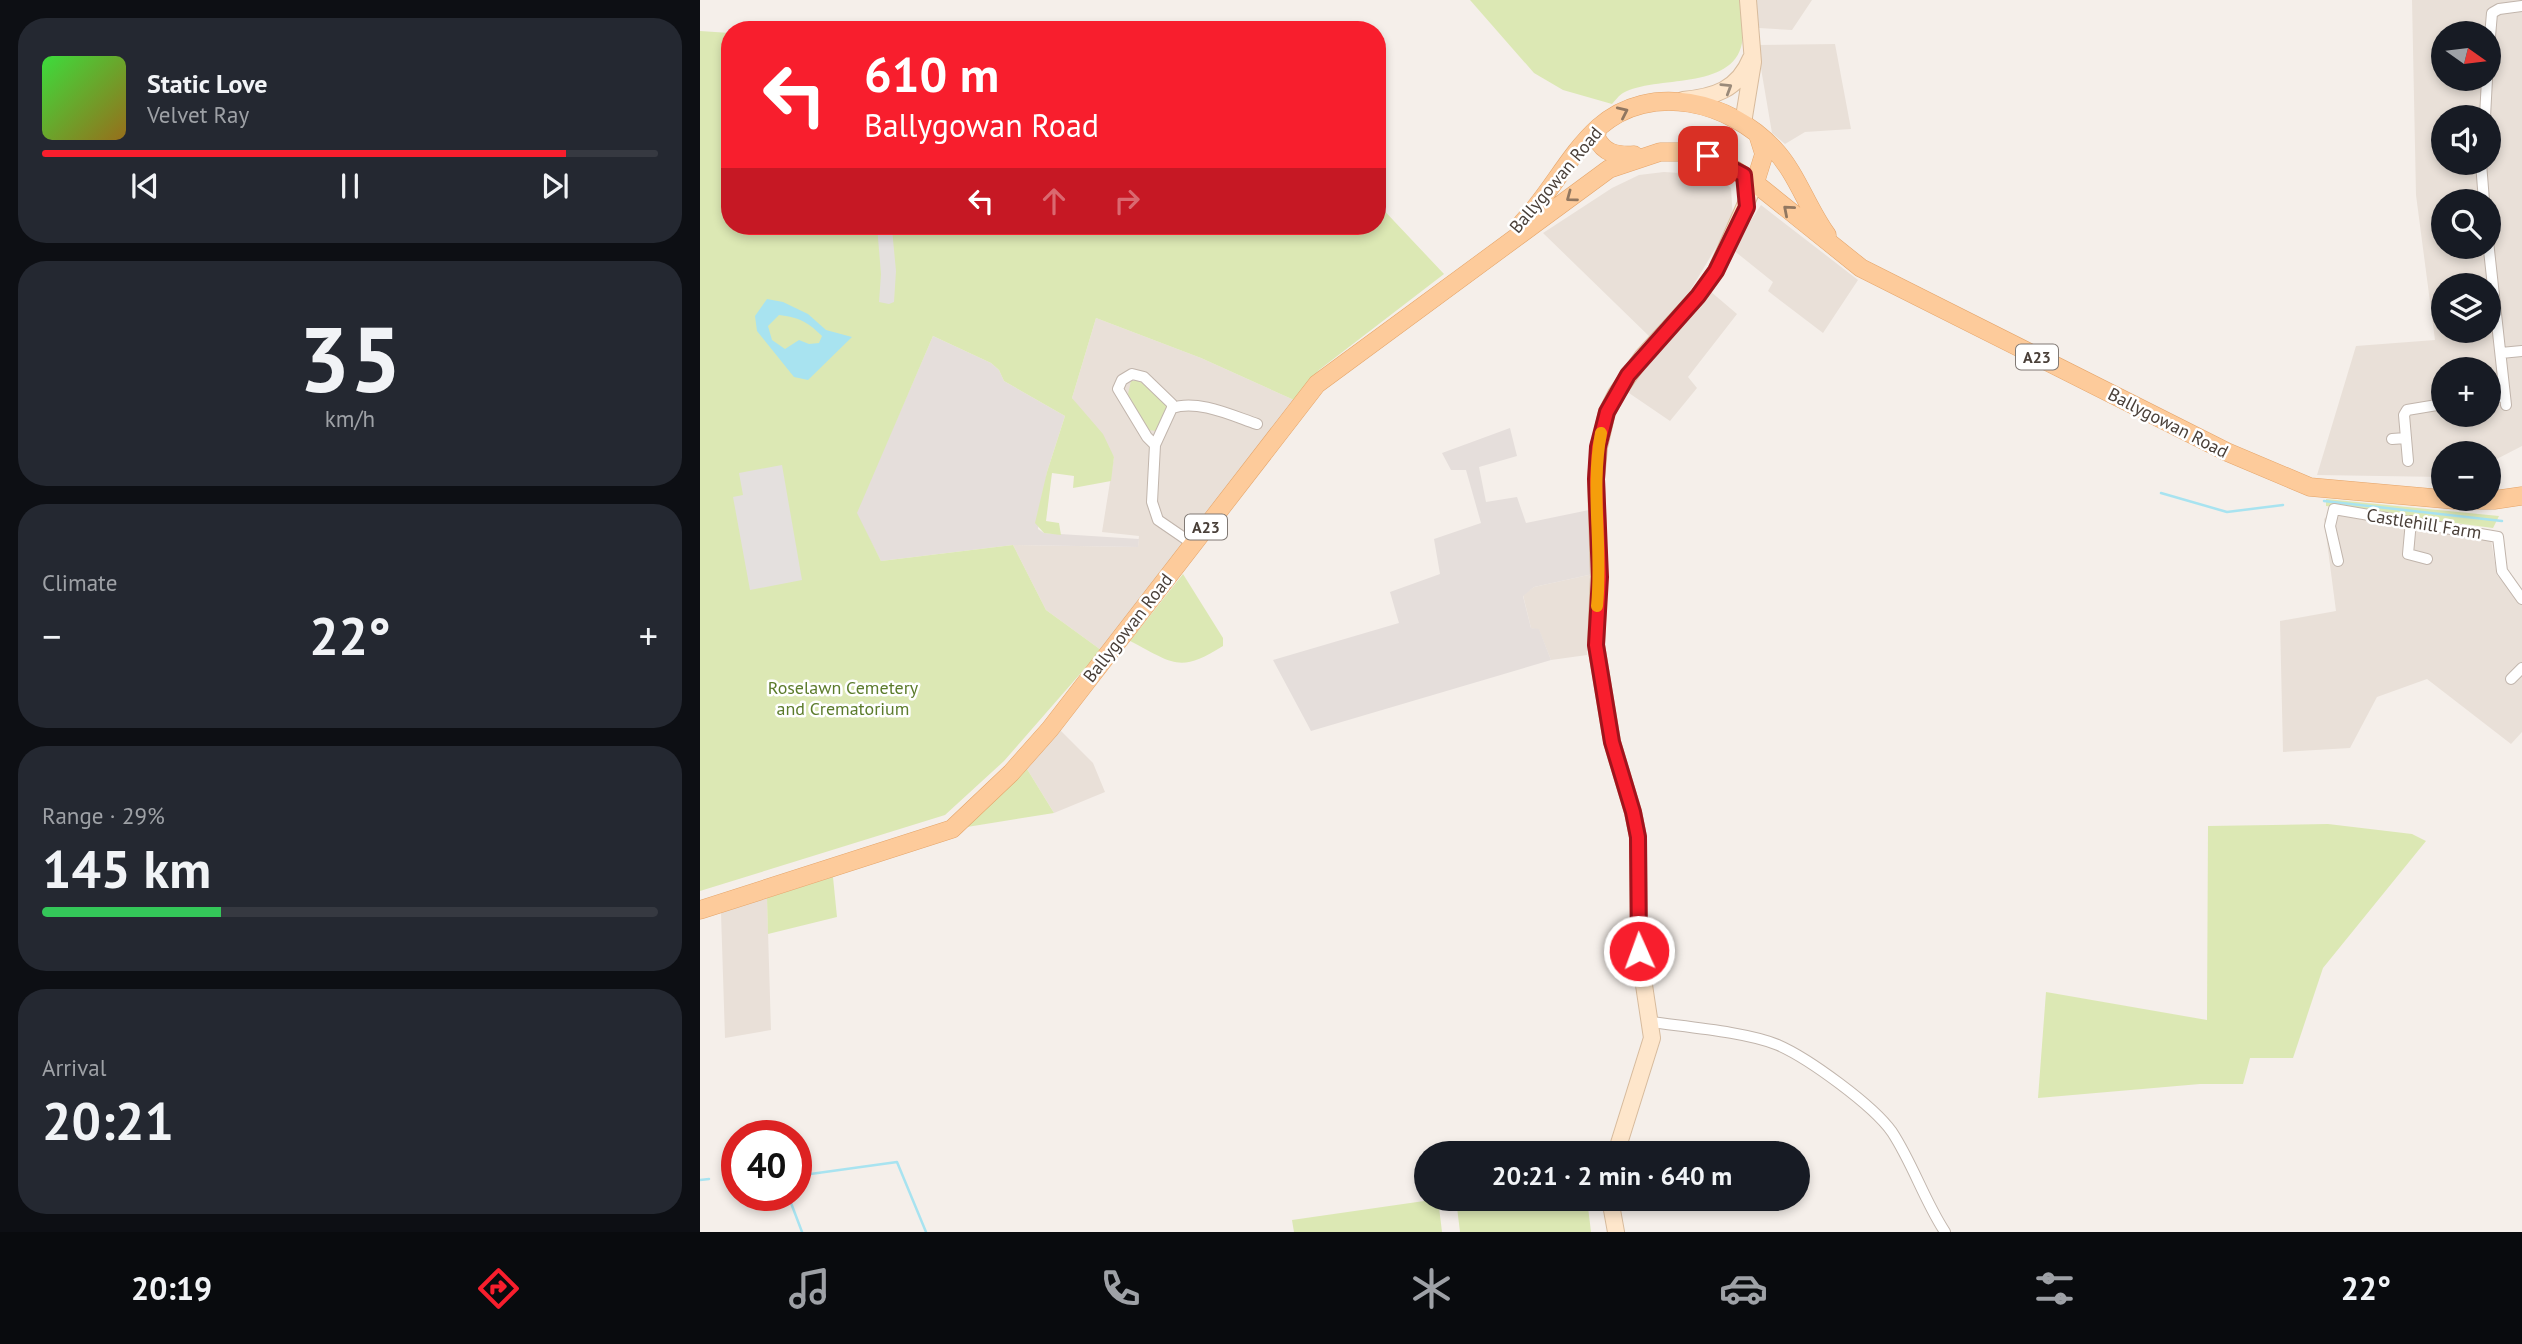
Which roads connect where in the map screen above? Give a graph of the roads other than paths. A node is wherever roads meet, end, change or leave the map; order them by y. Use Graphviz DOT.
graph roads {
  1 [pos="1748,0"];
  2 [pos="2522,6"];
  3 [pos="2491,21"];
  4 [pos="1753,44"];
  5 [pos="1677,100"];
  6 [pos="1743,123"];
  7 [pos="1598,128"];
  8 [pos="1758,135"];
  9 [pos="1652,153"];
  10 [pos="1750,179"];
  11 [pos="1496,251"];
  12 [pos="1842,252"];
  13 [pos="2490,259"];
  14 [pos="2522,351"];
  15 [pos="2501,353"];
  16 [pos="2501,400"];
  17 [pos="2431,406"];
  18 [pos="1172,408"];
  19 [pos="1257,424"];
  20 [pos="2406,438"];
  21 [pos="2392,439"];
  22 [pos="1155,445"];
  23 [pos="2408,461"];
  24 [pos="2522,496"];
  25 [pos="2411,521"];
  26 [pos="1193,544"];
  27 [pos="2427,559"];
  28 [pos="2338,561"];
  29 [pos="2522,599"];
  30 [pos="2522,668"];
  31 [pos="2511,679"];
  32 [pos="700,910"];
  33 [pos="1651,1022"];
  34 [pos="1620,1141"];
  35 [pos="1612,1211"];
  36 [pos="1616,1232"];
  37 [pos="1945,1232"];
  1 -- 4 [label="street"];
  2 -- 3 [label="street"];
  5 -- 4 [label="street, one-way"];
  4 -- 6 [label="street"];
  5 -- 6 [label="main road, Ballygowan Road / A23"];
  7 -- 5 [label="main road, Ballygowan Road / A23, one-way"];
  6 -- 8 [label="main road, Ballygowan Road / A23"];
  7 -- 9 [label="main road, A23"];
  7 -- 11 [label="main road, Ballygowan Road / A23"];
  8 -- 10 [label="main road"];
  8 -- 12 [label="main road, Ballygowan Road / A23"];
  9 -- 10 [label="main road, Ballygowan Road / A23"];
  9 -- 11 [label="main road, Ballygowan Road / A23, one-way"];
  12 -- 10 [label="main road, Ballygowan Road / A23, one-way"];
  10 -- 33 [label="street"];
  11 -- 26 [label="main road, Ballygowan Road / A23"];
  12 -- 24 [label="main road, Ballygowan Road / A23"];
  13 -- 15 [label="street"];
  14 -- 15 [label="street"];
  15 -- 16 [label="street"];
  17 -- 20 [label="street"];
  18 -- 19 [label="street"];
  18 -- 22 [label="street"];
  18 -- 22 [label="street"];
  20 -- 21 [label="street"];
  20 -- 23 [label="street"];
  22 -- 26 [label="street"];
  25 -- 27 [label="street"];
  25 -- 28 [label="street, Castlehill Farm"];
  25 -- 29 [label="street, Castlehill Farm"];
  26 -- 32 [label="main road, Ballygowan Road / A23"];
  30 -- 31 [label="street"];
  33 -- 34 [label="street"];
  33 -- 37 [label="street"];
  35 -- 36 [label="street"];
}
